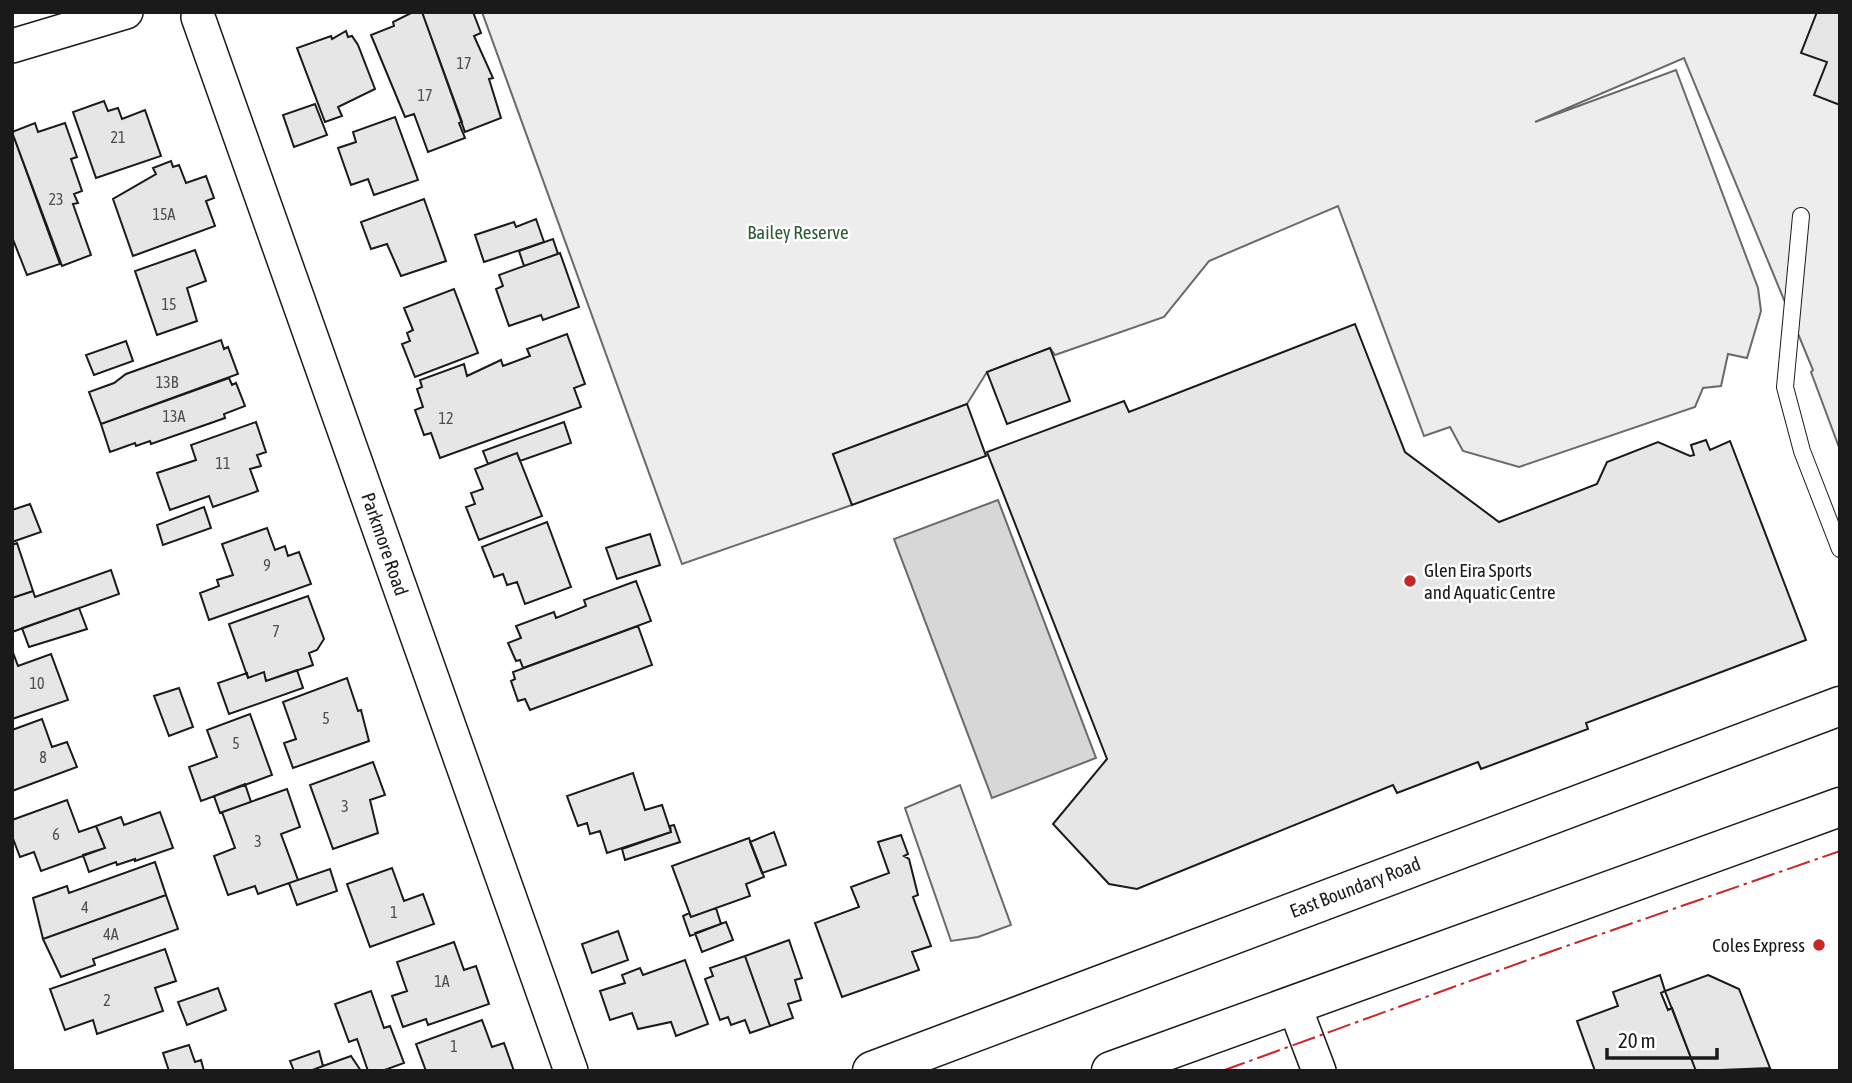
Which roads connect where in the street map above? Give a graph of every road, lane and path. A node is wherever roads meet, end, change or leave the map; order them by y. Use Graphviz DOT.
graph roads {
  1 [pos="126,12"];
  2 [pos="194,14"];
  3 [pos="12,46"];
  4 [pos="1801,216"];
  5 [pos="1840,549"];
  6 [pos="1840,706"];
  7 [pos="1840,807"];
  8 [pos="1294,1005"];
  9 [pos="571,1071"];
  10 [pos="872,1071"];
  11 [pos="1111,1071"];
  12 [pos="1319,1071"];
  1 -- 3 [label="street"];
  2 -- 9 [label="street, Parkmore Road"];
  4 -- 5 [label="lane"];
  6 -- 10 [label="main road, East Boundary Road"];
  7 -- 8 [label="main road"];
  8 -- 11 [label="main road"];
  8 -- 12 [label="street"];
}
